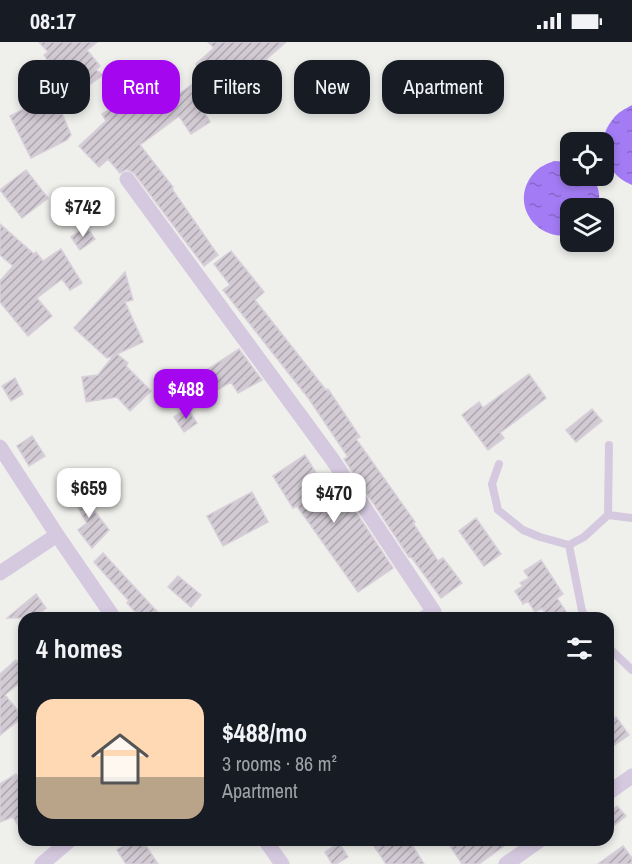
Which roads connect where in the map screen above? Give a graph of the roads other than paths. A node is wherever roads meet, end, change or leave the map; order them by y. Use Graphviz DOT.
graph roads {
  1 [pos="128,179"];
  2 [pos="609,445"];
  3 [pos="0,447"];
  4 [pos="499,464"];
  5 [pos="608,516"];
  6 [pos="632,518"];
  7 [pos="57,535"];
  8 [pos="568,545"];
  9 [pos="0,573"];
  10 [pos="110,612"];
  11 [pos="434,612"];
  12 [pos="582,612"];
  13 [pos="614,653"];
  14 [pos="632,670"];
  15 [pos="632,776"];
  16 [pos="614,789"];
  17 [pos="63,846"];
  18 [pos="269,846"];
  19 [pos="532,846"];
  20 [pos="42,864"];
  21 [pos="282,864"];
  22 [pos="506,864"];
  1 -- 11 [label="street"];
  2 -- 5 [label="lane"];
  3 -- 7 [label="street"];
  4 -- 8 [label="lane"];
  5 -- 6 [label="lane"];
  5 -- 8 [label="lane"];
  7 -- 9 [label="street"];
  7 -- 10 [label="street"];
  8 -- 12 [label="lane"];
  13 -- 14 [label="lane"];
  15 -- 16 [label="street"];
  17 -- 20 [label="street"];
  18 -- 21 [label="street"];
  19 -- 22 [label="street"];
}
